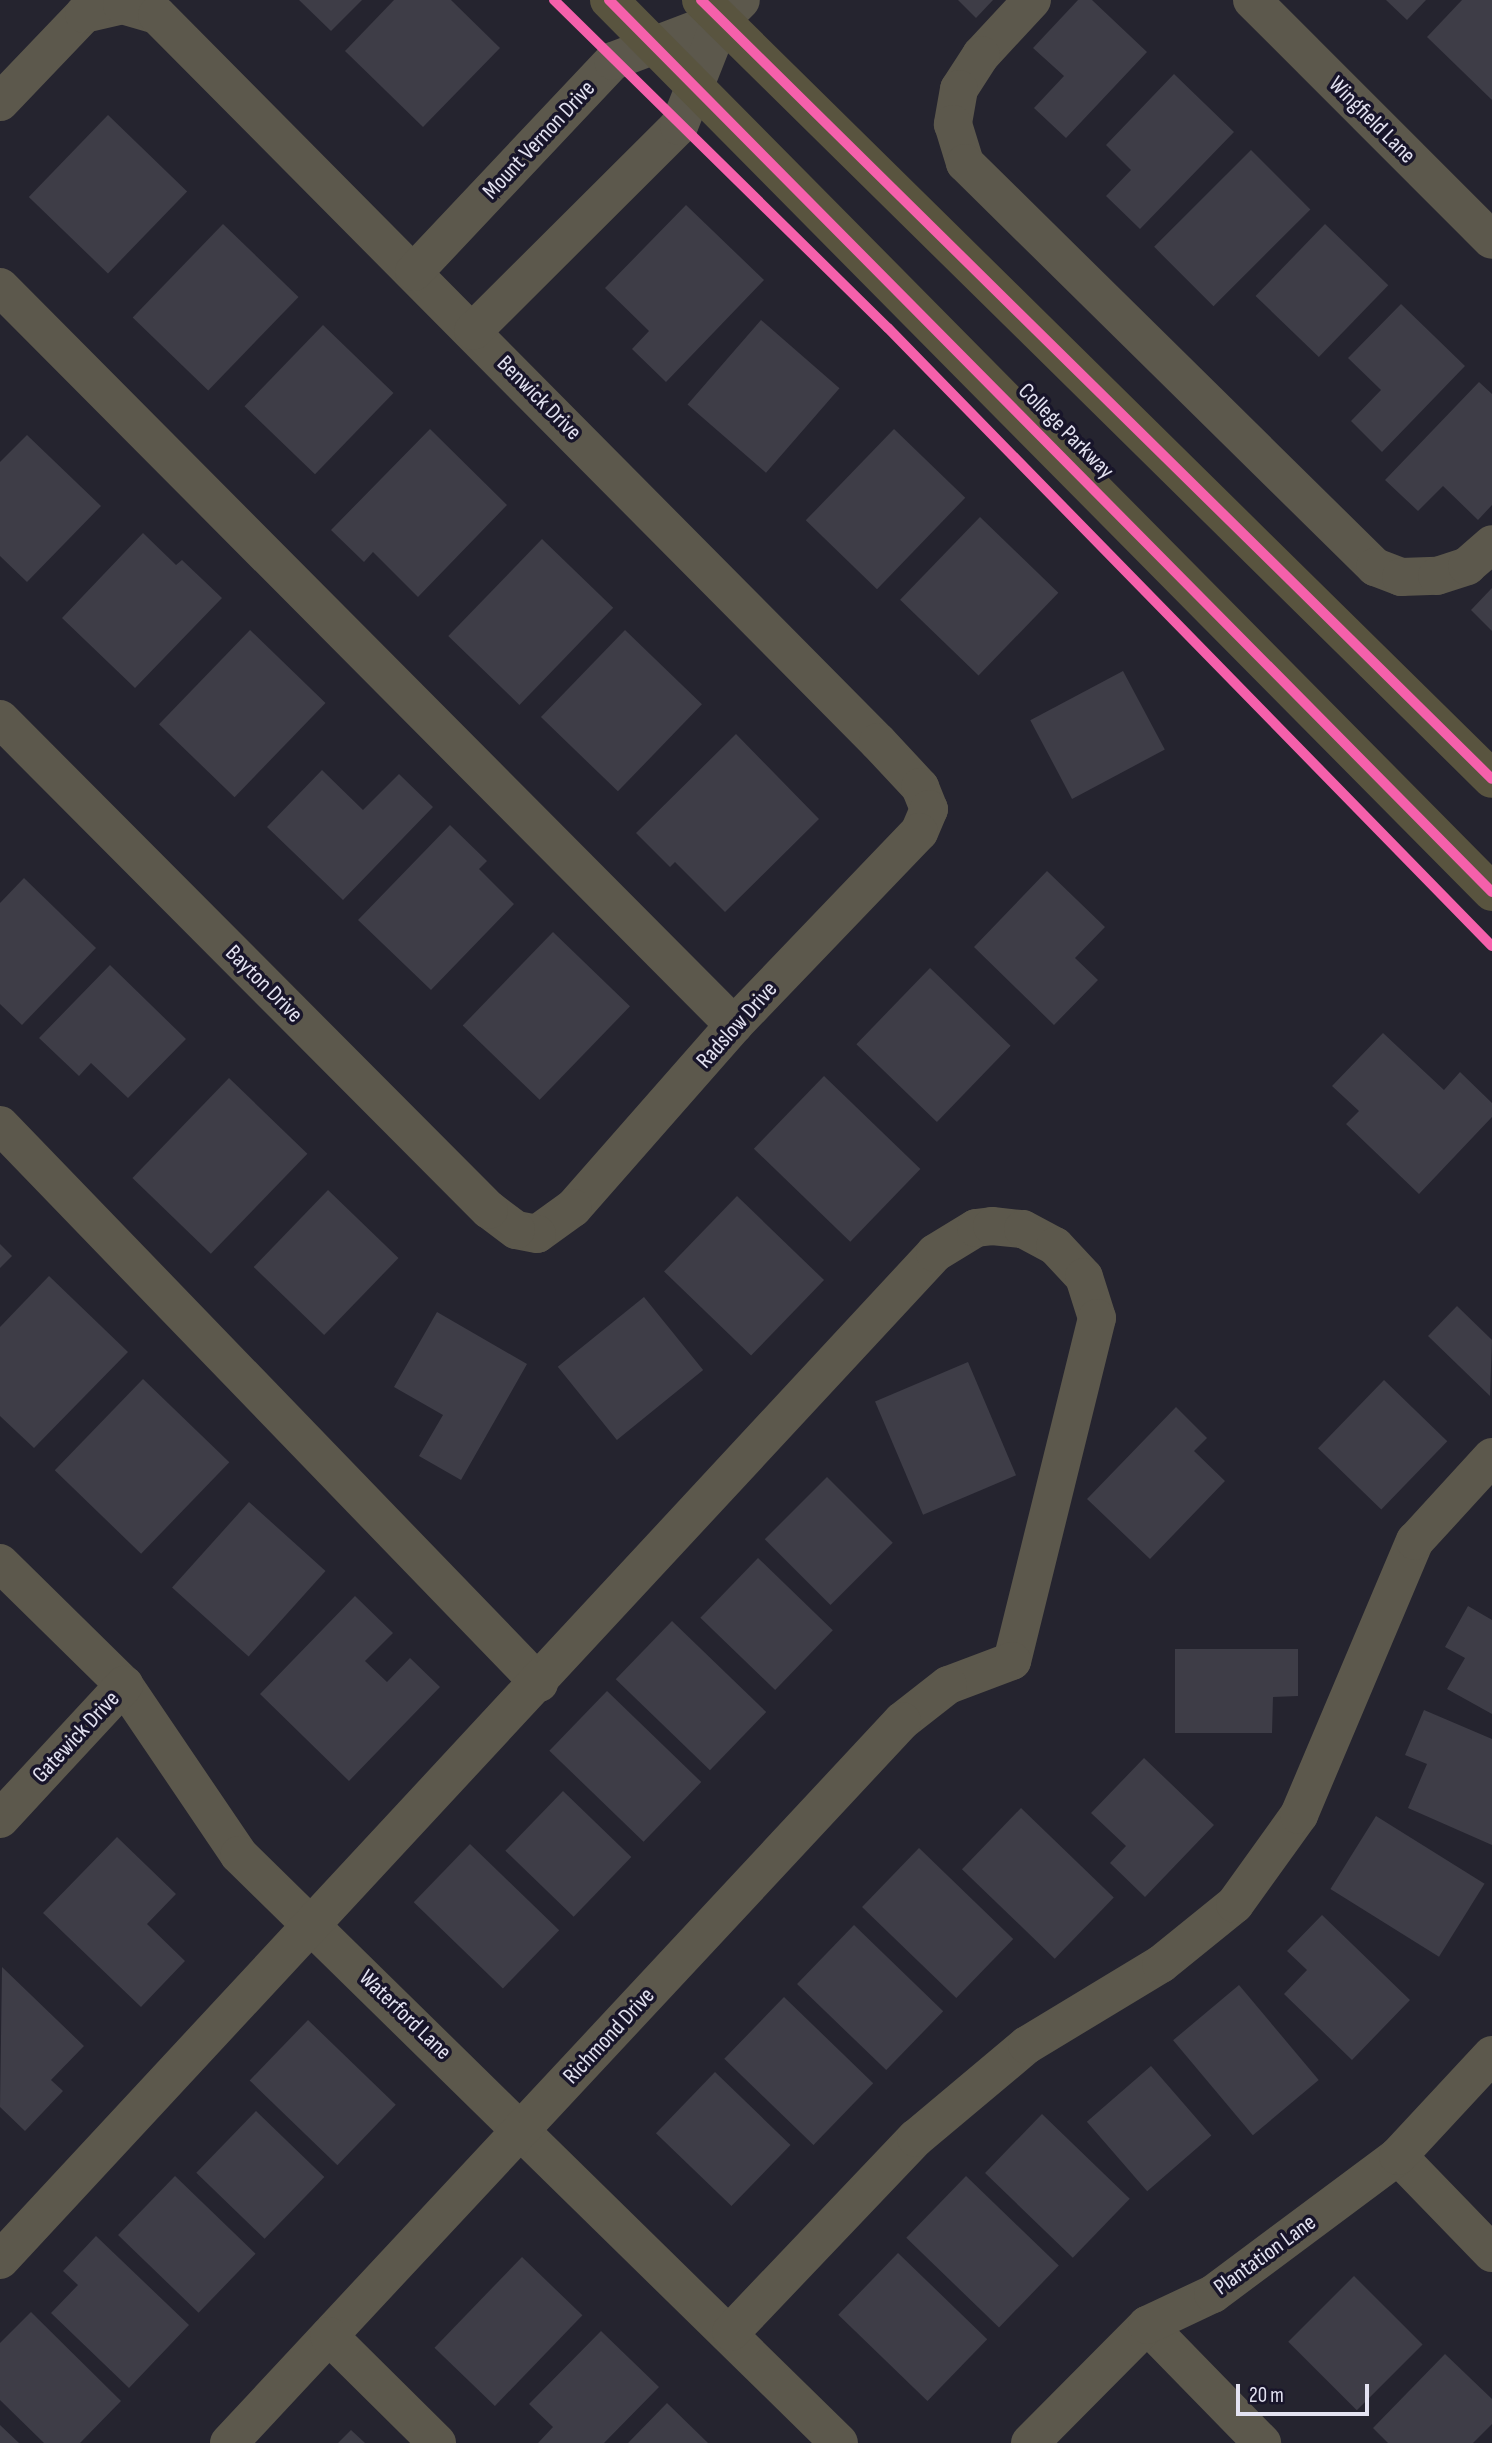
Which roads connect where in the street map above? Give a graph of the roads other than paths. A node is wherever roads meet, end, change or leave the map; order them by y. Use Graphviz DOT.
graph roads {
  1 [pos="609,0"];
  2 [pos="1032,0"];
  3 [pos="1252,0"];
  4 [pos="721,7"];
  5 [pos="655,46"];
  6 [pos="693,84"];
  7 [pos="0,102"];
  8 [pos="1492,240"];
  9 [pos="414,272"];
  10 [pos="0,287"];
  11 [pos="473,331"];
  12 [pos="1492,544"];
  13 [pos="0,719"];
  14 [pos="1492,779"];
  15 [pos="929,809"];
  16 [pos="1492,892"];
  17 [pos="734,1025"];
  18 [pos="0,1125"];
  19 [pos="537,1234"];
  20 [pos="1492,1457"];
  21 [pos="0,1563"];
  22 [pos="539,1683"];
  23 [pos="124,1685"];
  24 [pos="0,1819"];
  25 [pos="311,1927"];
  26 [pos="1492,2054"];
  27 [pos="522,2129"];
  28 [pos="1398,2156"];
  29 [pos="1492,2253"];
  30 [pos="0,2260"];
  31 [pos="1147,2325"];
  32 [pos="731,2332"];
  33 [pos="329,2336"];
  34 [pos="229,2443"];
  35 [pos="438,2443"];
  36 [pos="839,2443"];
  37 [pos="1030,2443"];
  38 [pos="1262,2443"];
  1 -- 5 [label="main road, College Parkway"];
  2 -- 12 [label="street"];
  3 -- 8 [label="street, Wingfield Lane"];
  4 -- 5 [label="street, Mount Vernon Drive"];
  4 -- 6 [label="street"];
  4 -- 14 [label="main road"];
  5 -- 6 [label="main road, College Parkway"];
  5 -- 9 [label="street, Mount Vernon Drive"];
  6 -- 11 [label="street"];
  6 -- 16 [label="main road, College Parkway"];
  7 -- 9 [label="street, Benwick Drive"];
  9 -- 11 [label="street, Benwick Drive"];
  10 -- 17 [label="street"];
  11 -- 15 [label="street, Benwick Drive"];
  13 -- 19 [label="street, Bayton Drive"];
  15 -- 17 [label="street, Radslow Drive"];
  17 -- 19 [label="street, Radslow Drive"];
  18 -- 22 [label="street"];
  20 -- 32 [label="street"];
  21 -- 23 [label="street, Waterford Lane"];
  22 -- 25 [label="street"];
  22 -- 27 [label="street, Richmond Drive"];
  23 -- 24 [label="street, Gatewick Drive"];
  23 -- 25 [label="street, Waterford Lane"];
  25 -- 27 [label="street, Waterford Lane"];
  25 -- 30 [label="street"];
  26 -- 28 [label="street, Plantation Lane"];
  27 -- 32 [label="street, Waterford Lane"];
  27 -- 33 [label="street, Richmond Drive"];
  28 -- 29 [label="street"];
  28 -- 31 [label="street, Plantation Lane"];
  31 -- 37 [label="street, Plantation Lane"];
  31 -- 38 [label="street"];
  32 -- 36 [label="street, Waterford Lane"];
  33 -- 34 [label="street, Richmond Drive"];
  33 -- 35 [label="street"];
}
